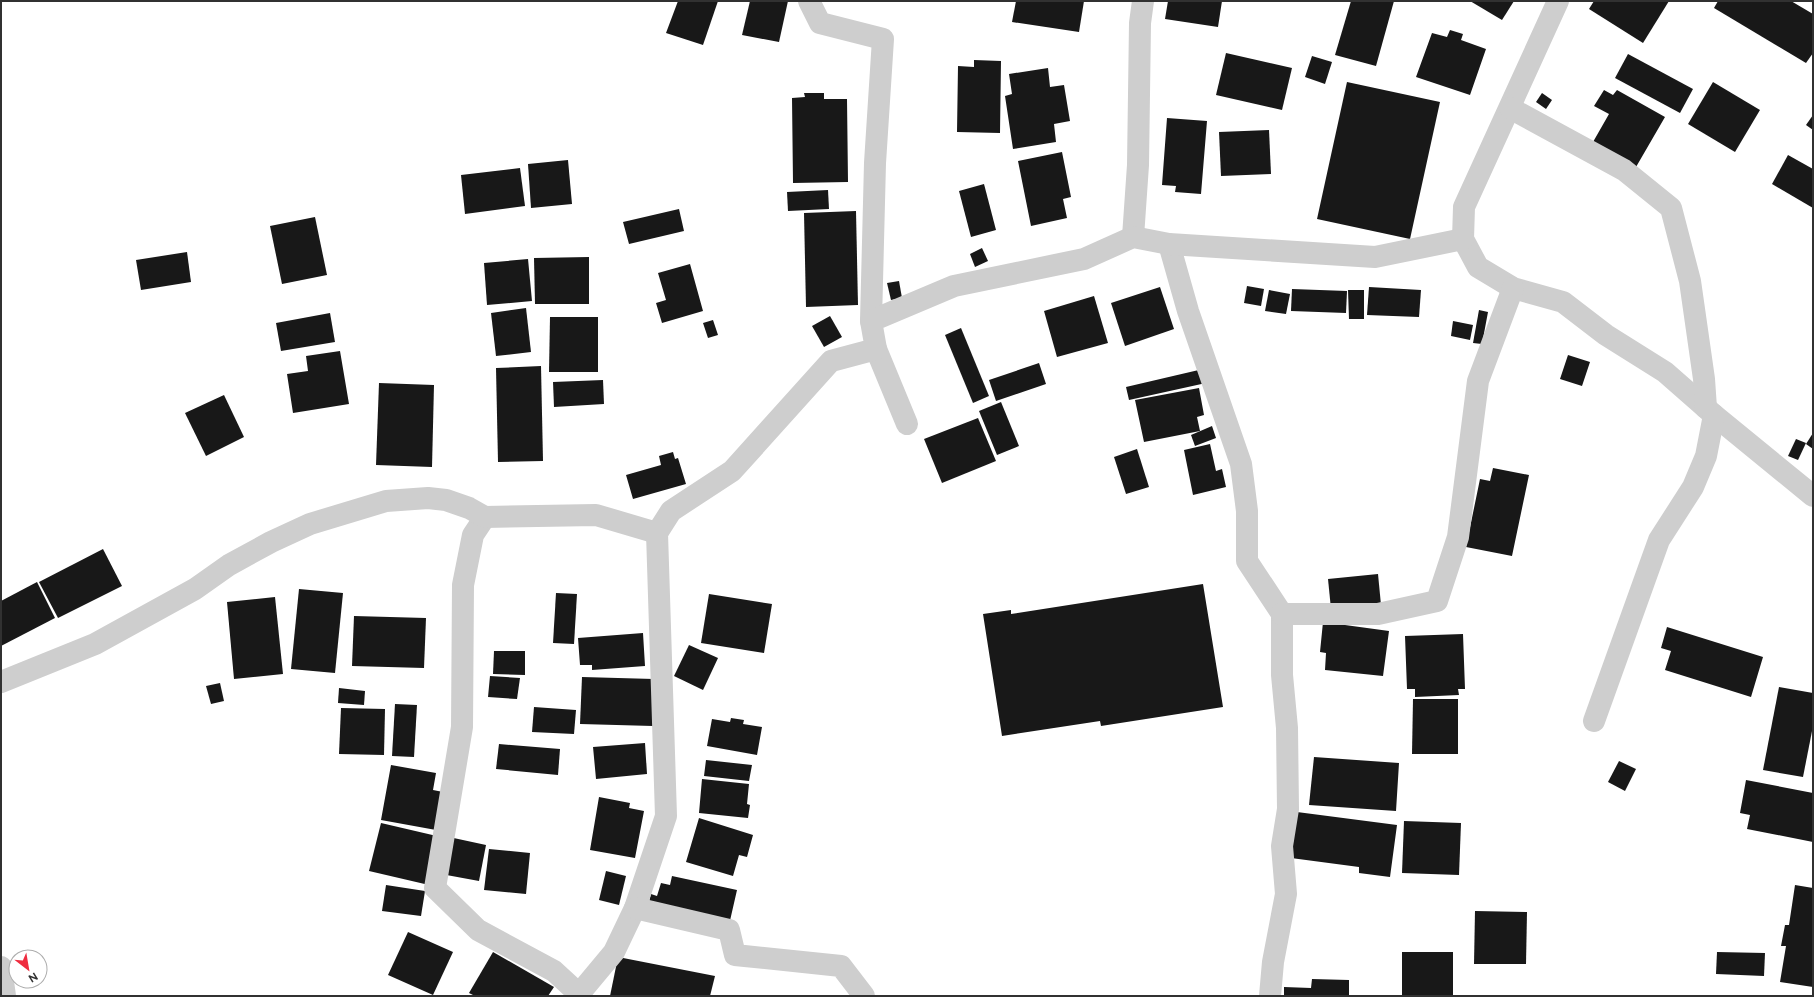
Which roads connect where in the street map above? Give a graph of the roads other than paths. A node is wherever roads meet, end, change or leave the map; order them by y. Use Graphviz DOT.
graph roads {
  1 [pos="809,1"];
  2 [pos="1143,1"];
  3 [pos="1558,1"];
  4 [pos="1510,108"];
  5 [pos="1133,237"];
  6 [pos="1462,239"];
  7 [pos="1169,244"];
  8 [pos="1513,288"];
  9 [pos="872,321"];
  10 [pos="876,349"];
  11 [pos="1710,412"];
  12 [pos="907,424"];
  13 [pos="1813,496"];
  14 [pos="485,516"];
  15 [pos="657,533"];
  16 [pos="1282,614"];
  17 [pos="1,682"];
  18 [pos="1594,721"];
  19 [pos="635,908"];
  20 [pos="1,967"];
  21 [pos="579,995"];
  22 [pos="6,996"];
  23 [pos="864,996"];
  24 [pos="1270,996"];
  1 -- 9 [label="street"];
  2 -- 5 [label="street"];
  3 -- 4 [label="street"];
  4 -- 6 [label="street"];
  4 -- 11 [label="street"];
  5 -- 7 [label="street"];
  5 -- 9 [label="street"];
  6 -- 7 [label="street"];
  6 -- 8 [label="street"];
  7 -- 16 [label="street"];
  8 -- 11 [label="street"];
  8 -- 16 [label="street"];
  9 -- 10 [label="street"];
  10 -- 12 [label="street"];
  10 -- 15 [label="street"];
  11 -- 13 [label="street"];
  11 -- 18 [label="street"];
  14 -- 15 [label="street"];
  14 -- 17 [label="street"];
  14 -- 21 [label="street"];
  15 -- 19 [label="street"];
  16 -- 24 [label="street"];
  19 -- 21 [label="street"];
  19 -- 23 [label="street"];
  20 -- 22 [label="street"];
}
